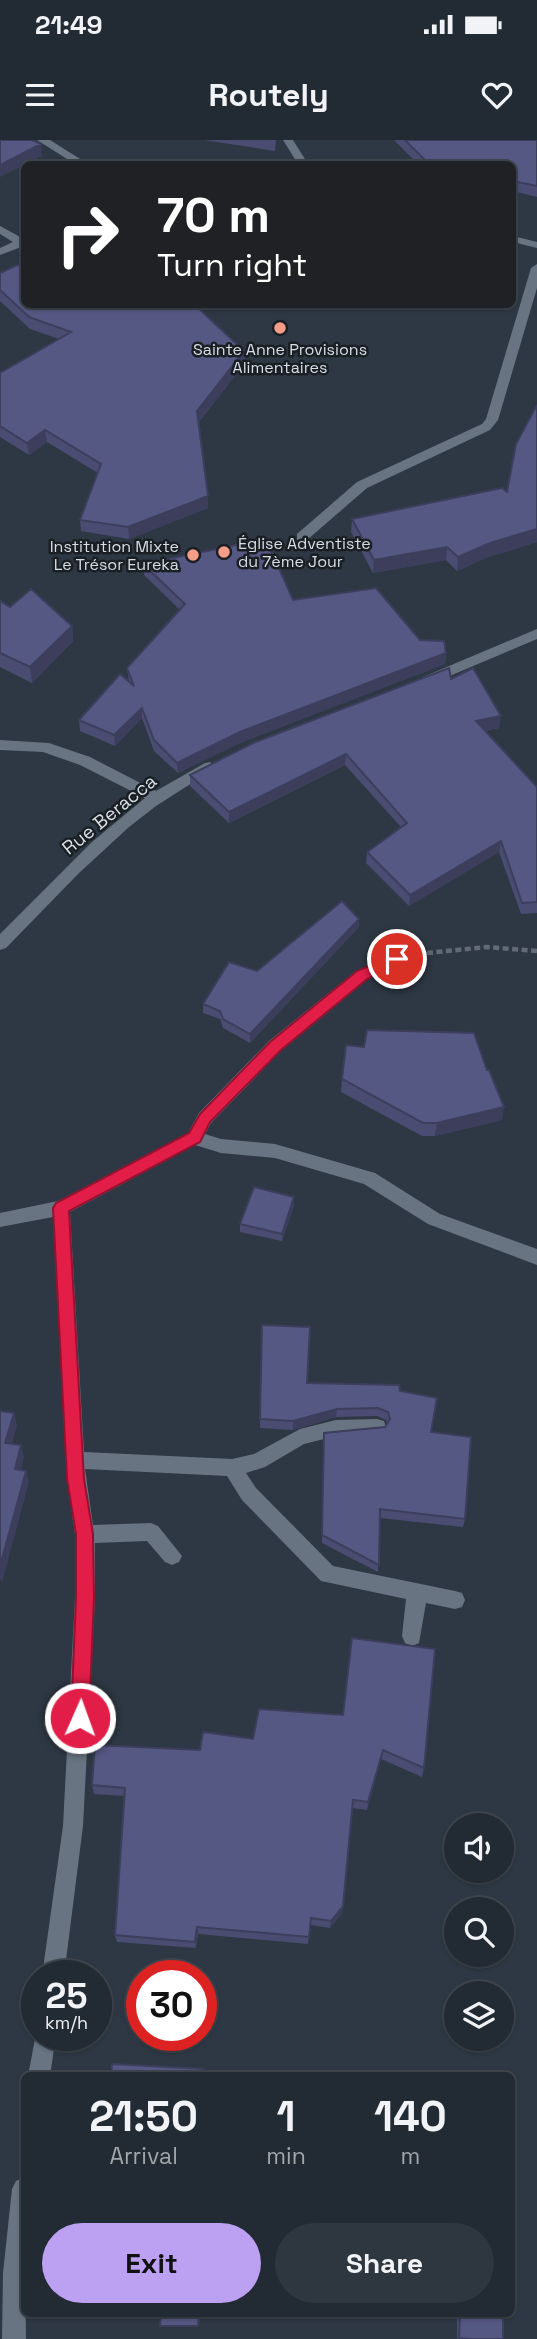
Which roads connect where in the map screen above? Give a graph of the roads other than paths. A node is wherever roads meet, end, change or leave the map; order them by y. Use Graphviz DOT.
graph roads {
  1 [pos="42,140"];
  2 [pos="288,140"];
  3 [pos="77,161"];
  4 [pos="301,161"];
  5 [pos="0,229"];
  6 [pos="516,240"];
  7 [pos="21,241"];
  8 [pos="21,243"];
  9 [pos="537,245"];
  10 [pos="0,252"];
  11 [pos="537,268"];
  12 [pos="302,537"];
  13 [pos="537,634"];
  14 [pos="420,684"];
  15 [pos="1,745"];
  16 [pos="223,760"];
  17 [pos="155,797"];
  18 [pos="0,944"];
  19 [pos="397,959"];
  20 [pos="194,1138"];
  21 [pos="61,1208"];
  22 [pos="0,1220"];
  23 [pos="537,1256"];
  24 [pos="377,1427"];
  25 [pos="75,1461"];
  26 [pos="232,1468"];
  27 [pos="85,1534"];
  28 [pos="172,1556"];
  29 [pos="417,1592"];
  30 [pos="455,1600"];
  31 [pos="412,1636"];
  32 [pos="55,1960"];
  33 [pos="43,2051"];
  34 [pos="40,2072"];
  35 [pos="21,2217"];
  36 [pos="14,2339"];
  1 -- 3 [label="street"];
  2 -- 4 [label="street"];
  5 -- 7 [label="street"];
  6 -- 9 [label="street"];
  8 -- 10 [label="street"];
  11 -- 12 [label="street"];
  13 -- 14 [label="street"];
  15 -- 17 [label="street"];
  16 -- 17 [label="street, Rue Beracca"];
  17 -- 18 [label="street, Rue Beracca"];
  19 -- 20 [label="street"];
  20 -- 21 [label="street"];
  20 -- 23 [label="street"];
  21 -- 22 [label="street"];
  21 -- 25 [label="street"];
  24 -- 26 [label="street"];
  25 -- 26 [label="street"];
  25 -- 27 [label="street"];
  26 -- 29 [label="street"];
  27 -- 28 [label="street"];
  27 -- 32 [label="street"];
  29 -- 30 [label="street"];
  29 -- 31 [label="street"];
  33 -- 34 [label="street"];
  35 -- 36 [label="street"];
}
